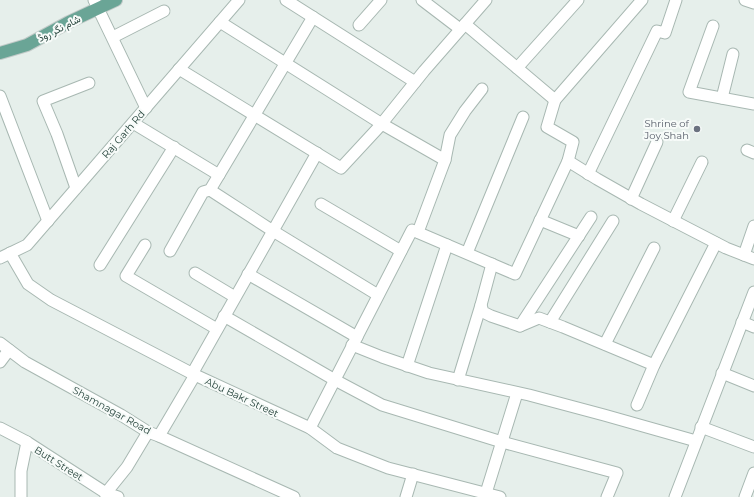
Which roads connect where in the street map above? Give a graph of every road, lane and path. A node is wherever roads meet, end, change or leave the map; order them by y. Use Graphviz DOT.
graph roads {
  1 [pos="116,0"];
  2 [pos="239,0"];
  3 [pos="286,0"];
  4 [pos="381,0"];
  5 [pos="422,0"];
  6 [pos="486,0"];
  7 [pos="578,0"];
  8 [pos="642,0"];
  9 [pos="676,0"];
  10 [pos="746,0"];
  11 [pos="754,3"];
  12 [pos="96,4"];
  13 [pos="164,11"];
  14 [pos="313,17"];
  15 [pos="220,22"];
  16 [pos="359,25"];
  17 [pos="713,26"];
  18 [pos="463,27"];
  19 [pos="112,38"];
  20 [pos="0,53"];
  21 [pos="733,54"];
  22 [pos="285,63"];
  23 [pos="517,68"];
  24 [pos="179,69"];
  25 [pos="415,82"];
  26 [pos="89,84"];
  27 [pos="482,89"];
  28 [pos="0,96"];
  29 [pos="722,98"];
  30 [pos="555,100"];
  31 [pos="754,104"];
  32 [pos="146,108"];
  33 [pos="255,115"];
  34 [pos="523,117"];
  35 [pos="133,123"];
  36 [pos="382,124"];
  37 [pos="657,142"];
  38 [pos="174,147"];
  39 [pos="317,153"];
  40 [pos="444,160"];
  41 [pos="568,162"];
  42 [pos="702,162"];
  43 [pos="220,174"];
  44 [pos="588,174"];
  45 [pos="76,188"];
  46 [pos="210,190"];
  47 [pos="631,198"];
  48 [pos="321,204"];
  49 [pos="591,217"];
  50 [pos="540,220"];
  51 [pos="612,220"];
  52 [pos="48,221"];
  53 [pos="674,221"];
  54 [pos="754,226"];
  55 [pos="273,231"];
  56 [pos="418,232"];
  57 [pos="579,236"];
  58 [pos="716,243"];
  59 [pos="145,245"];
  60 [pos="448,245"];
  61 [pos="654,248"];
  62 [pos="401,251"];
  63 [pos="170,252"];
  64 [pos="467,253"];
  65 [pos="5,255"];
  66 [pos="749,257"];
  67 [pos="492,264"];
  68 [pos="100,265"];
  69 [pos="195,273"];
  70 [pos="248,274"];
  71 [pos="754,292"];
  72 [pos="378,295"];
  73 [pos="235,297"];
  74 [pos="481,305"];
  75 [pos="224,316"];
  76 [pos="550,322"];
  77 [pos="742,322"];
  78 [pos="520,326"];
  79 [pos="754,327"];
  80 [pos="217,329"];
  81 [pos="354,341"];
  82 [pos="605,344"];
  83 [pos="4,346"];
  84 [pos="0,362"];
  85 [pos="654,365"];
  86 [pos="407,366"];
  87 [pos="722,373"];
  88 [pos="193,374"];
  89 [pos="335,380"];
  90 [pos="458,380"];
  91 [pos="754,386"];
  92 [pos="517,393"];
  93 [pos="637,405"];
  94 [pos="701,427"];
  95 [pos="0,428"];
  96 [pos="310,428"];
  97 [pos="154,434"];
  98 [pos="696,441"];
  99 [pos="27,442"];
  100 [pos="502,442"];
  101 [pos="754,447"];
  102 [pos="754,473"];
  103 [pos="413,474"];
  104 [pos="481,494"];
  105 [pos="106,495"];
  106 [pos="21,497"];
  107 [pos="118,497"];
  108 [pos="294,497"];
  109 [pos="406,497"];
  110 [pos="500,497"];
  111 [pos="607,497"];
  112 [pos="675,497"];
  113 [pos="745,497"];
  1 -- 12 [label="main road, شام نگر روڈ"];
  2 -- 15 [label="street, Raj Garh Rd"];
  3 -- 14 [label="street"];
  4 -- 16 [label="street"];
  5 -- 18 [label="street"];
  6 -- 18 [label="street"];
  7 -- 23 [label="street"];
  8 -- 30 [label="street"];
  9 -- 44 [label="street"];
  10 -- 11 [label="street"];
  12 -- 19 [label="street"];
  12 -- 20 [label="main road, شام نگر روڈ"];
  13 -- 19 [label="street"];
  14 -- 22 [label="street"];
  14 -- 25 [label="street"];
  15 -- 22 [label="street"];
  15 -- 24 [label="street, Raj Garh Rd"];
  17 -- 29 [label="street"];
  18 -- 23 [label="street"];
  18 -- 25 [label="street"];
  19 -- 32 [label="street"];
  21 -- 29 [label="street"];
  22 -- 33 [label="street"];
  22 -- 36 [label="street"];
  23 -- 30 [label="street"];
  24 -- 32 [label="street, Raj Garh Rd"];
  24 -- 33 [label="street"];
  25 -- 36 [label="street"];
  26 -- 45 [label="street"];
  27 -- 40 [label="street"];
  28 -- 52 [label="street"];
  29 -- 31 [label="street"];
  30 -- 41 [label="street"];
  32 -- 35 [label="street, Raj Garh Rd"];
  33 -- 39 [label="street"];
  33 -- 43 [label="street"];
  34 -- 64 [label="street"];
  35 -- 38 [label="street"];
  35 -- 45 [label="street, Raj Garh Rd"];
  36 -- 39 [label="street"];
  36 -- 40 [label="street"];
  37 -- 47 [label="street"];
  38 -- 43 [label="street"];
  38 -- 68 [label="street"];
  39 -- 55 [label="street"];
  40 -- 56 [label="street"];
  41 -- 44 [label="street"];
  41 -- 50 [label="street"];
  42 -- 53 [label="street"];
  43 -- 46 [label="street"];
  44 -- 47 [label="street"];
  45 -- 52 [label="street, Raj Garh Rd"];
  46 -- 55 [label="street"];
  46 -- 63 [label="street"];
  47 -- 53 [label="street"];
  48 -- 62 [label="street"];
  49 -- 57 [label="street"];
  50 -- 57 [label="street"];
  50 -- 67 [label="street"];
  51 -- 76 [label="street"];
  52 -- 65 [label="street, Raj Garh Rd"];
  53 -- 58 [label="street"];
  54 -- 66 [label="street"];
  55 -- 70 [label="street"];
  55 -- 72 [label="street"];
  56 -- 60 [label="street"];
  56 -- 62 [label="street"];
  57 -- 78 [label="street"];
  58 -- 66 [label="street"];
  58 -- 85 [label="street"];
  59 -- 80 [label="street"];
  60 -- 64 [label="street"];
  60 -- 86 [label="street"];
  61 -- 82 [label="street"];
  62 -- 72 [label="street"];
  64 -- 67 [label="street"];
  65 -- 88 [label="street, Abu Bakr Street"];
  67 -- 74 [label="street"];
  69 -- 73 [label="street"];
  70 -- 73 [label="street"];
  70 -- 81 [label="street"];
  71 -- 77 [label="street"];
  72 -- 81 [label="street"];
  73 -- 75 [label="street"];
  74 -- 78 [label="street"];
  74 -- 90 [label="street"];
  75 -- 80 [label="street"];
  75 -- 89 [label="street"];
  76 -- 78 [label="street"];
  76 -- 82 [label="street"];
  77 -- 79 [label="street"];
  77 -- 87 [label="street"];
  80 -- 88 [label="street"];
  81 -- 86 [label="street"];
  81 -- 89 [label="street"];
  82 -- 85 [label="street"];
  83 -- 84 [label="street"];
  83 -- 97 [label="street, Shamnagar Road"];
  85 -- 93 [label="street"];
  86 -- 90 [label="street"];
  87 -- 91 [label="street"];
  87 -- 94 [label="street"];
  88 -- 96 [label="street, Abu Bakr Street"];
  88 -- 97 [label="street"];
  89 -- 96 [label="street"];
  89 -- 100 [label="street"];
  90 -- 92 [label="street"];
  92 -- 98 [label="street"];
  92 -- 100 [label="street"];
  94 -- 98 [label="street"];
  94 -- 101 [label="street"];
  95 -- 99 [label="street, Butt Street"];
  96 -- 103 [label="street, Abu Bakr Street"];
  97 -- 105 [label="street"];
  97 -- 108 [label="street, Shamnagar Road"];
  98 -- 112 [label="street"];
  99 -- 105 [label="street, Butt Street"];
  99 -- 106 [label="street"];
  100 -- 104 [label="street"];
  100 -- 111 [label="street"];
  102 -- 113 [label="street"];
  103 -- 104 [label="street, Abu Bakr Street"];
  103 -- 109 [label="street"];
  104 -- 110 [label="street, Abu Bakr Street"];
  105 -- 107 [label="street, Butt Street"];
}
